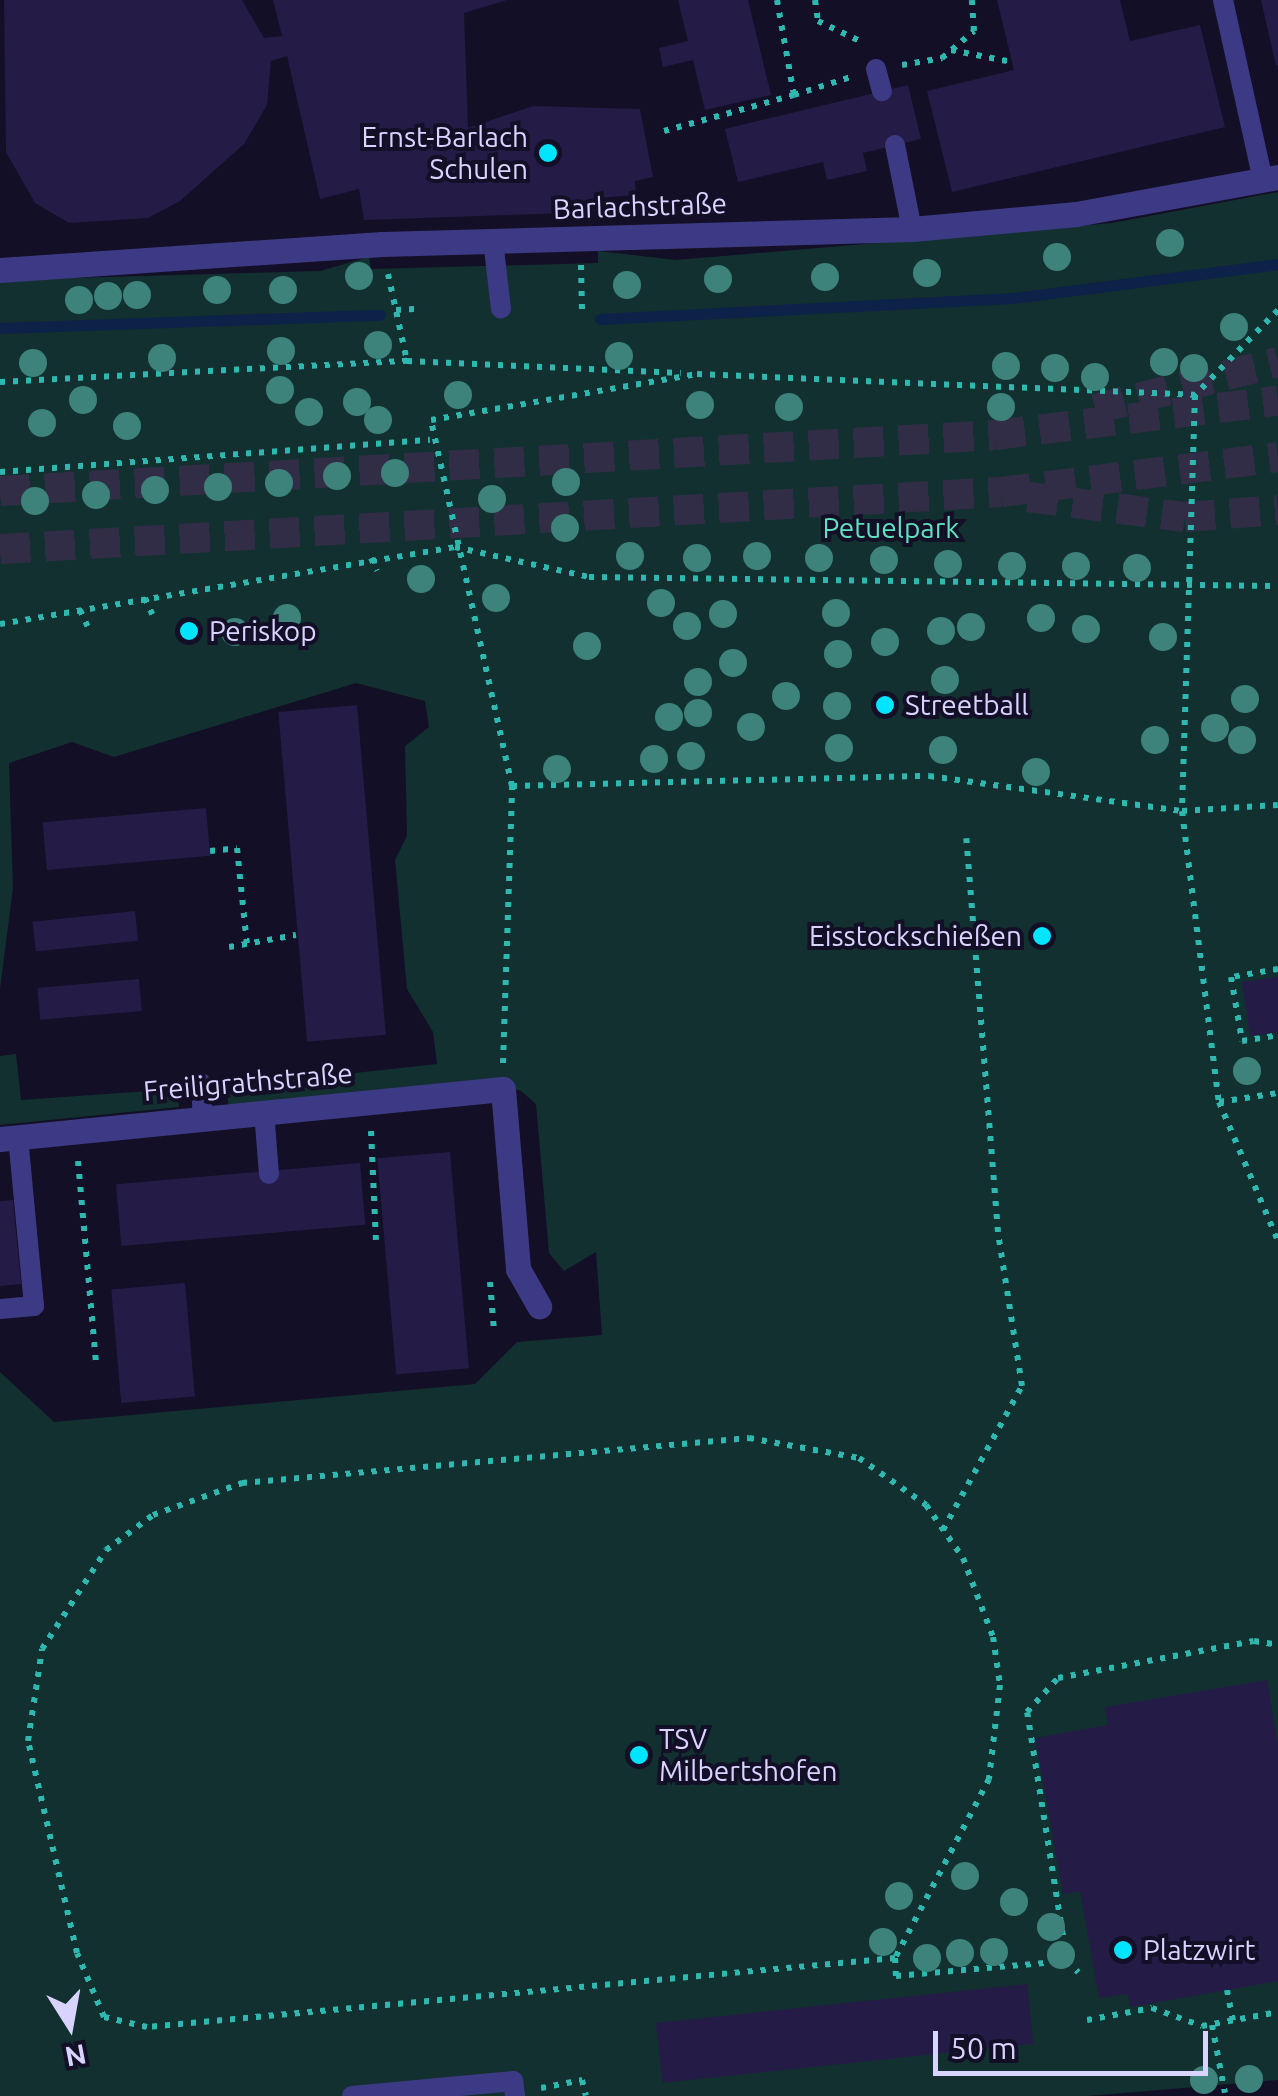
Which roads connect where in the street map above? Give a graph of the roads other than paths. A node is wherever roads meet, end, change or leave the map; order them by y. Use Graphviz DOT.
graph roads {
  1 [pos="1222,0"];
  2 [pos="876,69"];
  3 [pos="882,91"];
  4 [pos="895,145"];
  5 [pos="1270,178"];
  6 [pos="912,229"];
  7 [pos="493,240"];
  8 [pos="0,270"];
  9 [pos="501,308"];
  10 [pos="201,1083"];
  11 [pos="264,1111"];
  12 [pos="203,1116"];
  13 [pos="9,1138"];
  14 [pos="268,1174"];
  15 [pos="539,1306"];
  16 [pos="0,1309"];
  17 [pos="352,2096"];
  18 [pos="515,2096"];
  1 -- 5 [label="lane"];
  2 -- 3 [label="lane"];
  4 -- 6 [label="lane"];
  5 -- 6 [label="street, Barlachstraße"];
  6 -- 7 [label="street, Barlachstraße"];
  7 -- 8 [label="street, Barlachstraße"];
  7 -- 9 [label="lane"];
  10 -- 12 [label="lane"];
  11 -- 12 [label="street, Freiligrathstraße"];
  11 -- 14 [label="lane"];
  11 -- 15 [label="street, Freiligrathstraße"];
  12 -- 13 [label="street, Freiligrathstraße"];
  13 -- 16 [label="lane"];
  17 -- 18 [label="lane"];
}
